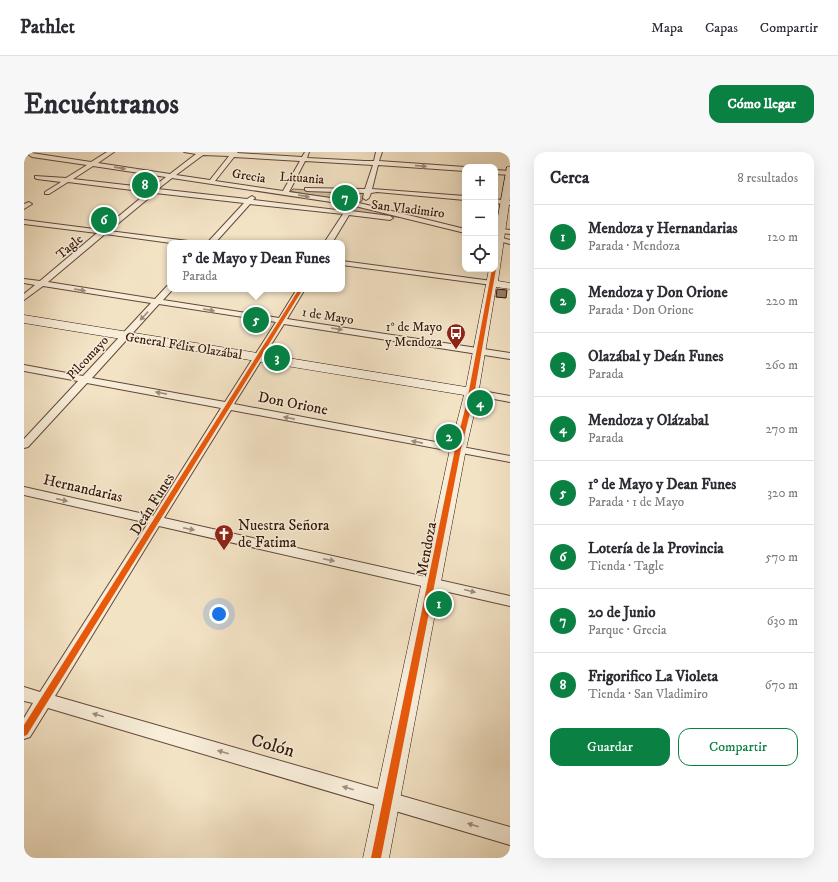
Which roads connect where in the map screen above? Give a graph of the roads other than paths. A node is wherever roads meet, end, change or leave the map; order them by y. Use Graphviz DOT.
graph roads {
  1 [pos="28,152"];
  2 [pos="111,152"];
  3 [pos="187,152"];
  4 [pos="307,152"];
  5 [pos="379,152"];
  6 [pos="202,153"];
  7 [pos="234,153"];
  8 [pos="304,159"];
  9 [pos="376,163"];
  10 [pos="92,164"];
  11 [pos="462,169"];
  12 [pos="498,172"];
  13 [pos="510,172"];
  14 [pos="172,176"];
  15 [pos="37,177"];
  16 [pos="66,181"];
  17 [pos="211,182"];
  18 [pos="233,185"];
  19 [pos="259,190"];
  20 [pos="286,190"];
  21 [pos="154,191"];
  22 [pos="368,191"];
  23 [pos="47,193"];
  24 [pos="462,198"];
  25 [pos="248,202"];
  26 [pos="503,202"];
  27 [pos="357,204"];
  28 [pos="346,213"];
  29 [pos="24,222"];
  30 [pos="439,224"];
  31 [pos="462,227"];
  32 [pos="462,230"];
  33 [pos="104,232"];
  34 [pos="500,234"];
  35 [pos="167,240"];
  36 [pos="214,240"];
  37 [pos="330,240"];
  38 [pos="510,242"];
  39 [pos="498,246"];
  40 [pos="345,263"];
  41 [pos="494,272"];
  42 [pos="24,281"];
  43 [pos="492,283"];
  44 [pos="42,284"];
  45 [pos="510,286"];
  46 [pos="167,291"];
  47 [pos="299,292"];
  48 [pos="24,298"];
  49 [pos="157,302"];
  50 [pos="24,319"];
  51 [pos="282,321"];
  52 [pos="126,336"];
  53 [pos="479,351"];
  54 [pos="510,356"];
  55 [pos="259,358"];
  56 [pos="24,368"];
  57 [pos="85,379"];
  58 [pos="471,392"];
  59 [pos="510,399"];
  60 [pos="228,406"];
  61 [pos="24,445"];
  62 [pos="458,450"];
  63 [pos="510,459"];
  64 [pos="24,491"];
  65 [pos="156,522"];
  66 [pos="432,582"];
  67 [pos="510,601"];
  68 [pos="24,694"];
  69 [pos="44,700"];
  70 [pos="24,732"];
  71 [pos="389,800"];
  72 [pos="510,836"];
  73 [pos="376,858"];
  1 -- 10 [label="street, Grecia"];
  2 -- 10 [label="street"];
  3 -- 6 [label="street"];
  4 -- 8 [label="street"];
  5 -- 9 [label="street"];
  6 -- 7 [label="street"];
  6 -- 14 [label="street, Tagle"];
  7 -- 8 [label="street"];
  7 -- 17 [label="street"];
  8 -- 9 [label="street"];
  8 -- 20 [label="street"];
  9 -- 11 [label="street, one-way"];
  9 -- 22 [label="street"];
  10 -- 14 [label="street, Grecia, one-way"];
  10 -- 16 [label="street"];
  12 -- 13 [label="street"];
  13 -- 26 [label="street"];
  14 -- 17 [label="street, Grecia"];
  14 -- 21 [label="street, Tagle"];
  15 -- 16 [label="street, San Vladimiro"];
  16 -- 21 [label="street, San Vladimiro"];
  16 -- 23 [label="street"];
  17 -- 18 [label="street, Grecia"];
  18 -- 19 [label="street, Grecia"];
  18 -- 20 [label="street, Lituania"];
  19 -- 20 [label="street, Grecia"];
  19 -- 25 [label="street"];
  20 -- 22 [label="street, Lituania"];
  20 -- 27 [label="street, Grecia, one-way"];
  21 -- 25 [label="street, San Vladimiro"];
  21 -- 33 [label="street, Tagle"];
  22 -- 24 [label="street, Lituania"];
  22 -- 27 [label="street"];
  25 -- 28 [label="street, San Vladimiro"];
  25 -- 36 [label="street"];
  26 -- 34 [label="street"];
  27 -- 28 [label="street"];
  27 -- 30 [label="street, Grecia"];
  28 -- 30 [label="street, San Vladimiro"];
  28 -- 37 [label="street"];
  29 -- 33 [label="street"];
  30 -- 31 [label="street, San Vladimiro"];
  30 -- 32 [label="street, Grecia"];
  33 -- 35 [label="street"];
  33 -- 44 [label="street, Tagle"];
  34 -- 38 [label="street"];
  34 -- 39 [label="street"];
  40 -- 43 [label="street"];
  41 -- 43 [label="street, Mendoza"];
  42 -- 44 [label="street, 1 de Mayo"];
  43 -- 45 [label="street"];
  43 -- 53 [label="street, Mendoza"];
  44 -- 48 [label="street, Tagle"];
  44 -- 49 [label="street, 1 de Mayo, one-way"];
  46 -- 49 [label="street, Pilcomayo"];
  47 -- 51 [label="street, Deán Funes"];
  49 -- 51 [label="street, 1 de Mayo, one-way"];
  49 -- 52 [label="street, Pilcomayo, one-way"];
  50 -- 52 [label="street, General Félix Olazábal"];
  51 -- 53 [label="street, 1 de Mayo, one-way"];
  51 -- 55 [label="street, Deán Funes"];
  52 -- 55 [label="street, General Félix Olazábal"];
  52 -- 57 [label="street, Pilcomayo"];
  53 -- 54 [label="street, 1 de Mayo"];
  53 -- 58 [label="street, Mendoza"];
  55 -- 58 [label="street, General Félix Olazábal"];
  55 -- 60 [label="street, Deán Funes"];
  56 -- 57 [label="street, Don Orione"];
  60 -- 57 [label="street, Don Orione, one-way"];
  57 -- 61 [label="street, Pilcomayo"];
  58 -- 59 [label="street, General Félix Olazábal"];
  58 -- 62 [label="street, Mendoza"];
  62 -- 60 [label="street, Don Orione, one-way"];
  60 -- 65 [label="street, Deán Funes"];
  62 -- 63 [label="street, Don Orione"];
  62 -- 66 [label="street, Mendoza"];
  64 -- 65 [label="street, Hernandarias, one-way"];
  65 -- 66 [label="street, Hernandarias, one-way"];
  65 -- 69 [label="street, Deán Funes"];
  66 -- 67 [label="street, Hernandarias, one-way"];
  66 -- 71 [label="street, Mendoza"];
  68 -- 69 [label="street, Colón"];
  69 -- 70 [label="street, Deán Funes"];
  71 -- 69 [label="street, Colón, one-way"];
  72 -- 71 [label="street, Colón, one-way"];
  71 -- 73 [label="street, Mendoza"];
}
